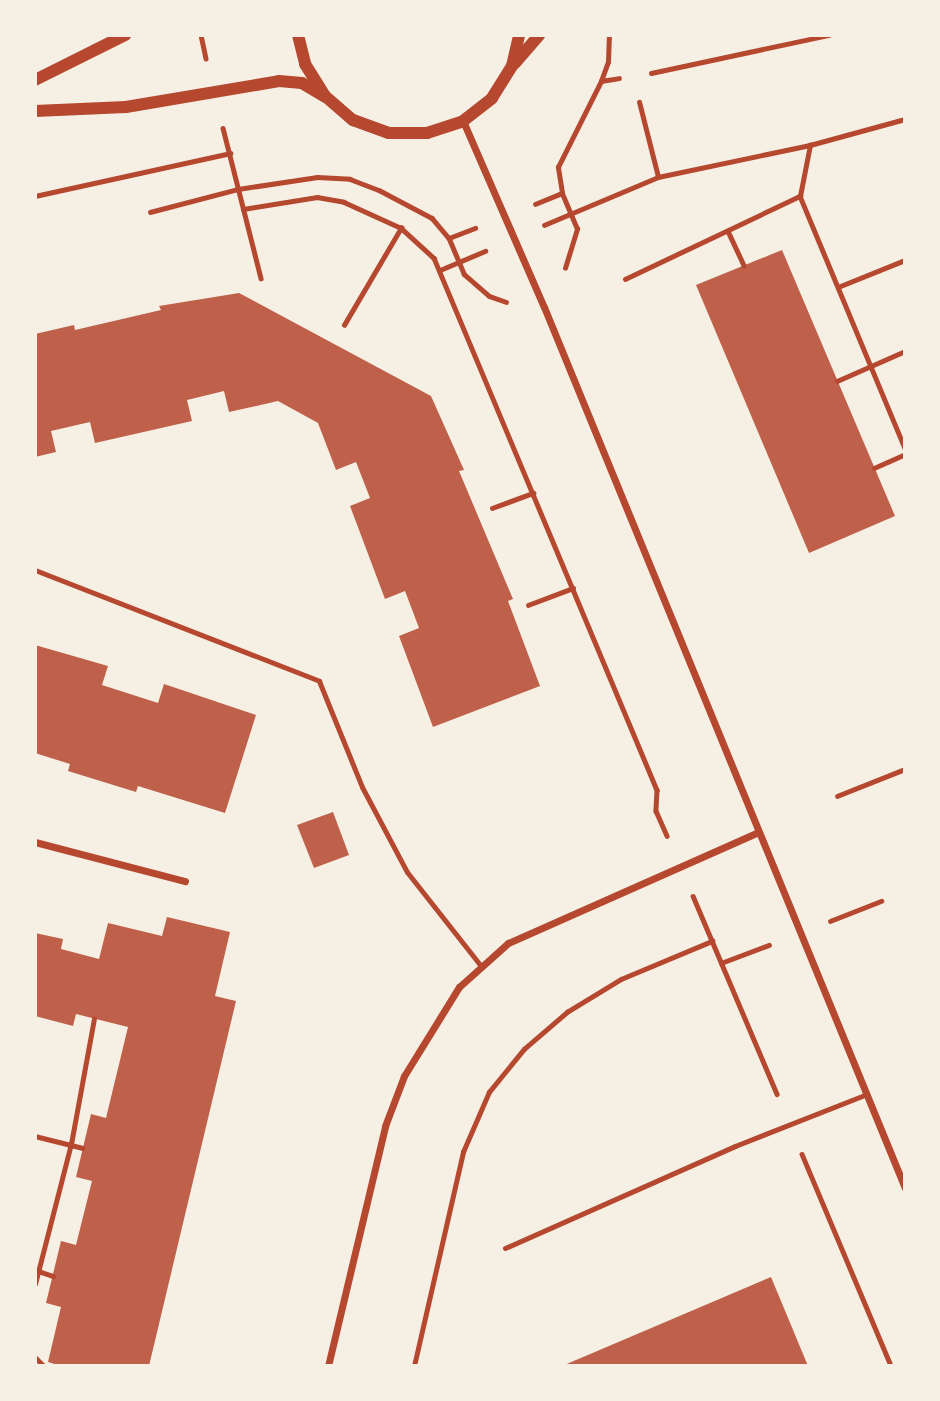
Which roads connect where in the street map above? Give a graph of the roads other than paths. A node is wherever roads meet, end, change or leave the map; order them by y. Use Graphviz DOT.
graph roads {
  1 [pos="125,35"];
  2 [pos="298,35"];
  3 [pos="519,35"];
  4 [pos="539,35"];
  5 [pos="829,35"];
  6 [pos="512,66"];
  7 [pos="651,73"];
  8 [pos="35,80"];
  9 [pos="325,96"];
  10 [pos="35,111"];
  11 [pos="463,121"];
  12 [pos="35,570"];
  13 [pos="758,832"];
  14 [pos="35,842"];
  15 [pos="186,881"];
  16 [pos="481,966"];
  17 [pos="867,1094"];
  18 [pos="905,1188"];
  19 [pos="505,1248"];
  20 [pos="327,1366"];
  1 -- 8 [label="street"];
  2 -- 9 [label="street"];
  3 -- 6 [label="street"];
  4 -- 6 [label="street"];
  5 -- 7 [label="lane"];
  6 -- 11 [label="street"];
  9 -- 10 [label="street"];
  9 -- 11 [label="street"];
  11 -- 13 [label="street"];
  12 -- 16 [label="lane"];
  13 -- 16 [label="street"];
  13 -- 17 [label="street"];
  14 -- 15 [label="street"];
  16 -- 20 [label="street"];
  17 -- 18 [label="street"];
  17 -- 19 [label="lane"];
}
